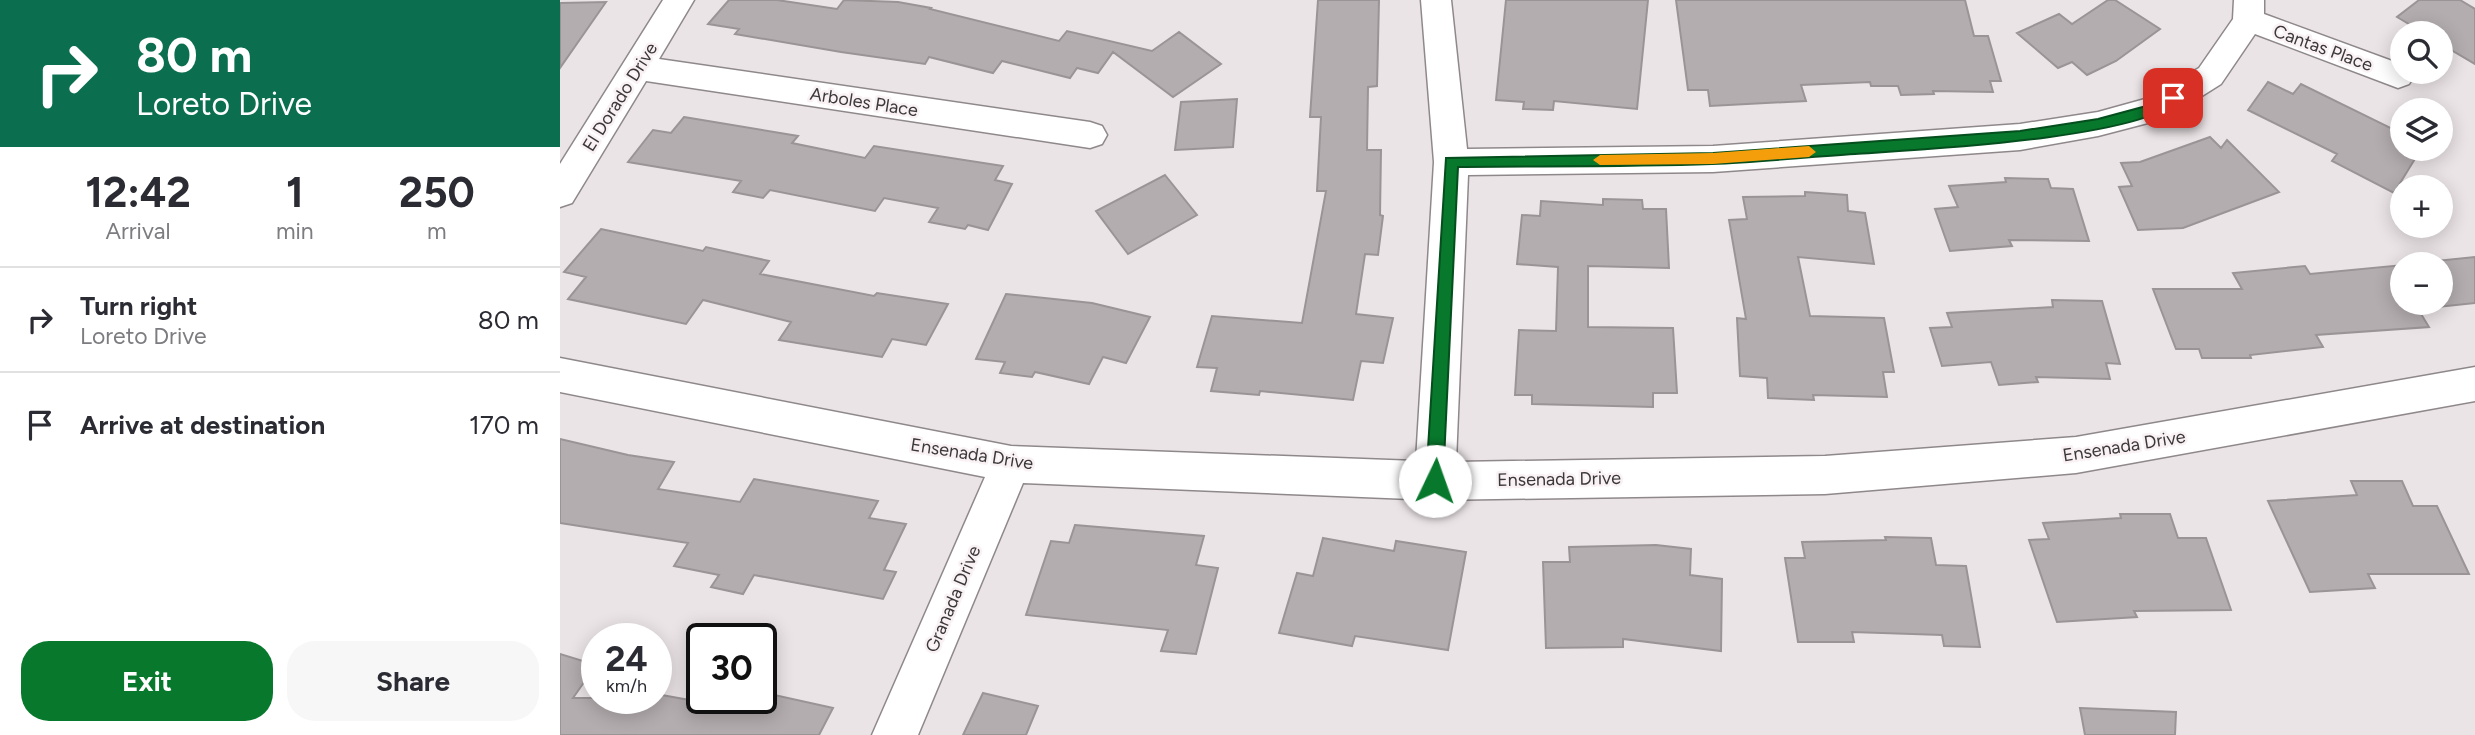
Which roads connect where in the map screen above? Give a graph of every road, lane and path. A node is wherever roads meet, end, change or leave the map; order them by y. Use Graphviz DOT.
graph roads {
  1 [pos="679,0"];
  2 [pos="1436,0"];
  3 [pos="2249,10"];
  4 [pos="638,68"];
  5 [pos="2390,72"];
  6 [pos="1090,135"];
  7 [pos="1451,162"];
  8 [pos="560,193"];
  9 [pos="560,375"];
  10 [pos="2475,384"];
  11 [pos="1011,464"];
  12 [pos="1435,481"];
  13 [pos="895,735"];
  1 -- 4 [label="street, El Dorado Drive"];
  2 -- 7 [label="street"];
  3 -- 5 [label="street, Cantas Place"];
  3 -- 7 [label="street"];
  4 -- 6 [label="street, Arboles Place"];
  4 -- 8 [label="street, El Dorado Drive"];
  7 -- 12 [label="street"];
  9 -- 11 [label="street, Ensenada Drive"];
  10 -- 12 [label="street, Ensenada Drive"];
  11 -- 12 [label="street, Ensenada Drive"];
  11 -- 13 [label="street, Granada Drive"];
}
